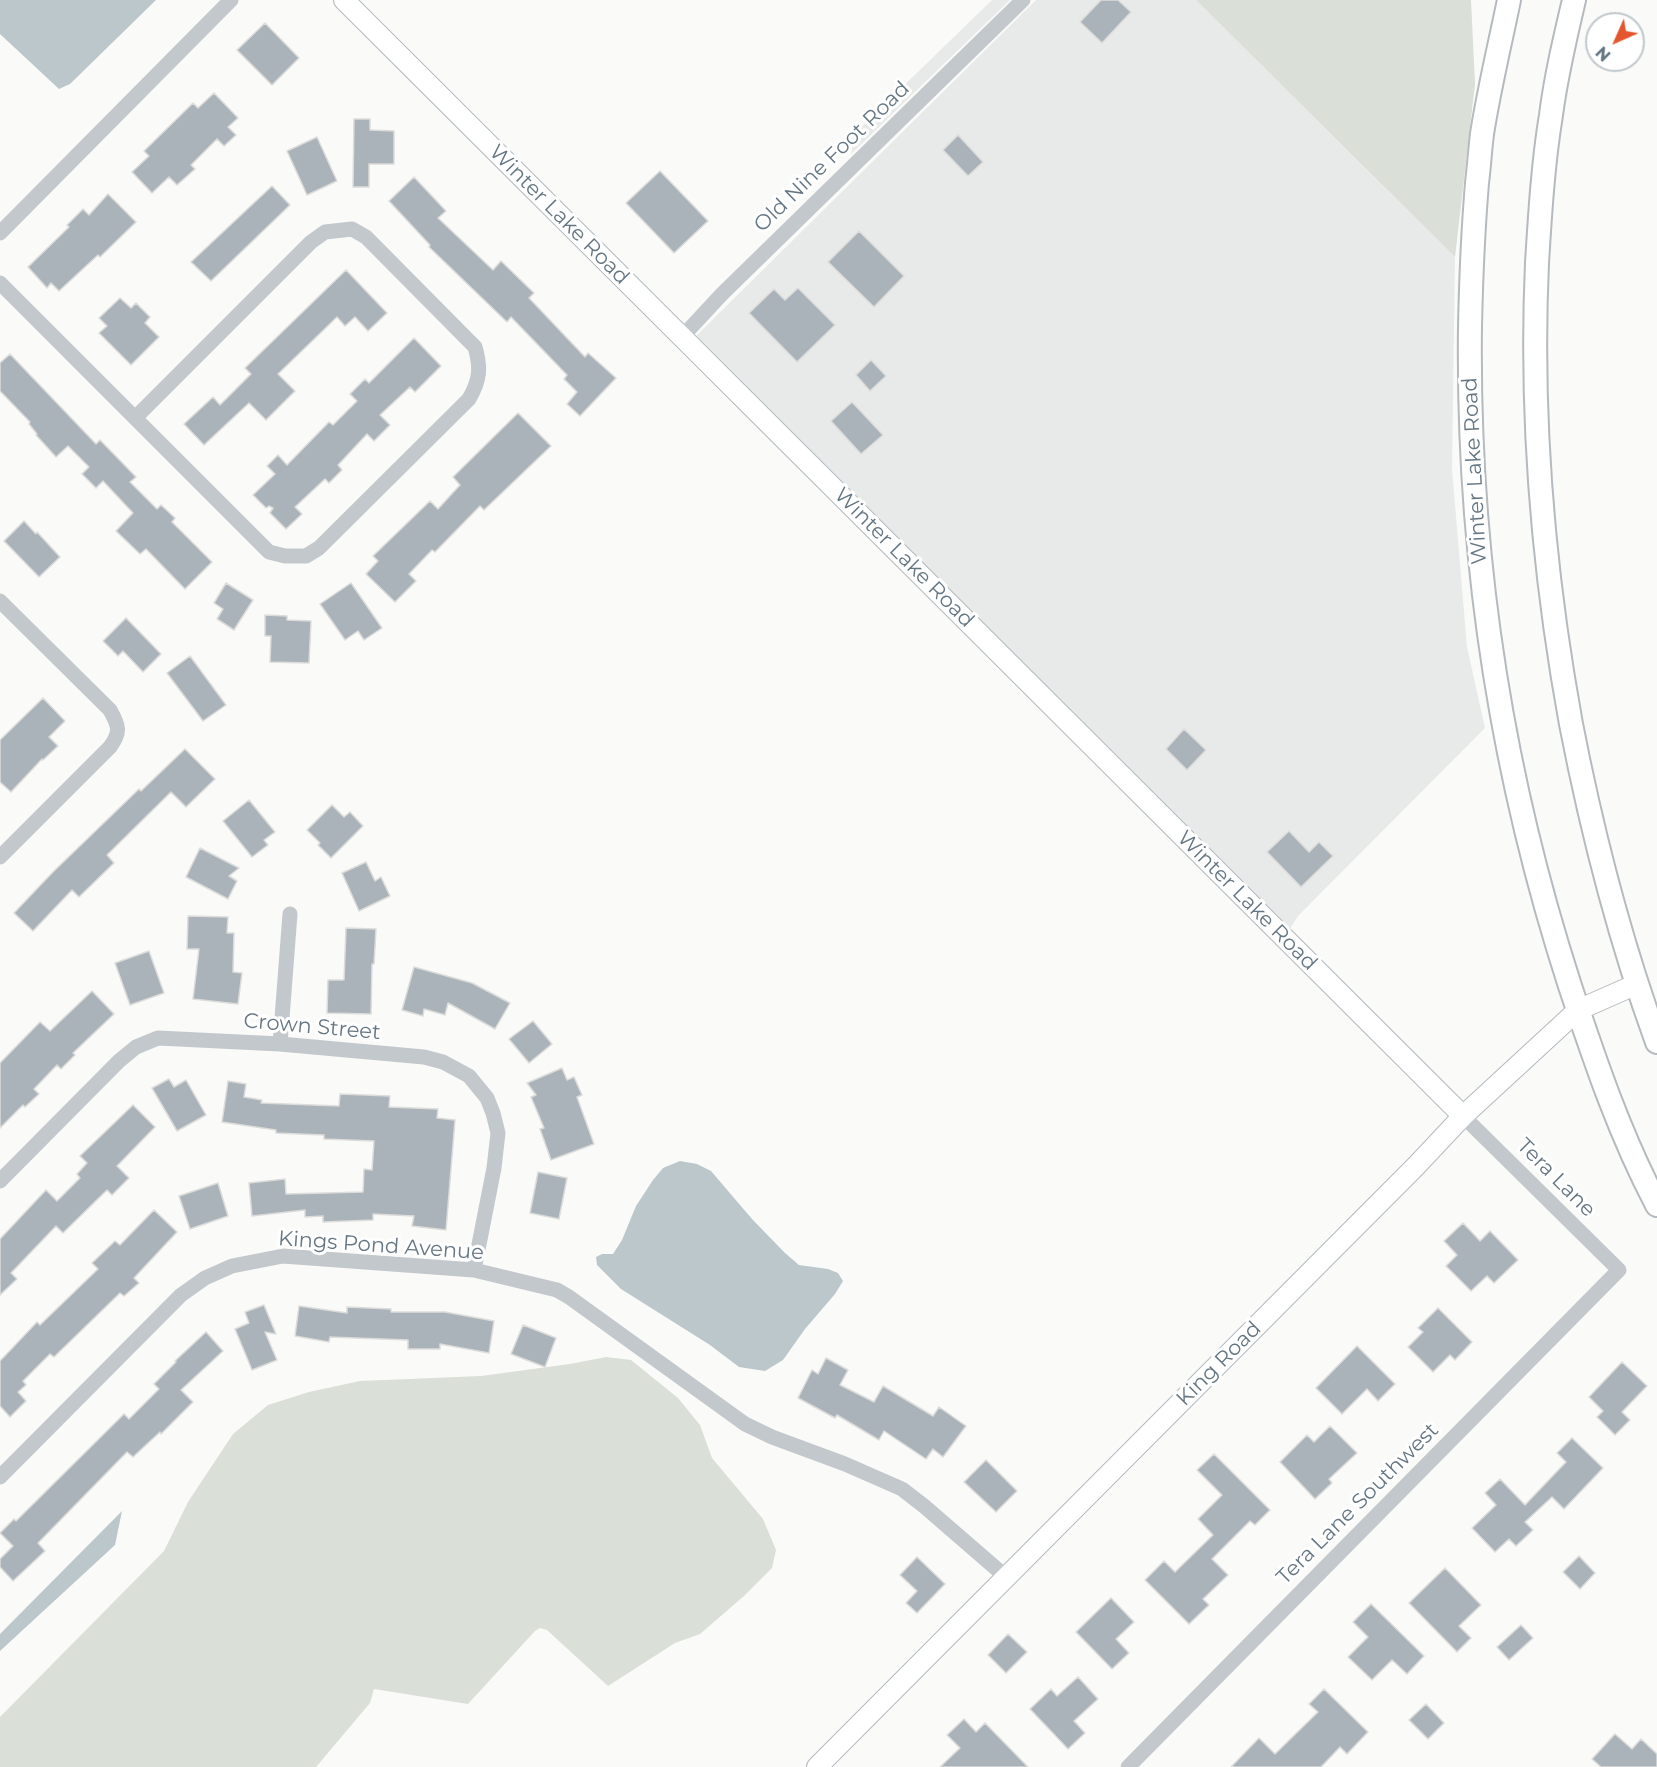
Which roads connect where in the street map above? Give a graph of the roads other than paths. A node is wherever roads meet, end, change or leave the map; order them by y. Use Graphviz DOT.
graph roads {
  1 [pos="231,0"];
  2 [pos="344,0"];
  3 [pos="1509,0"];
  4 [pos="1574,0"];
  5 [pos="1018,5"];
  6 [pos="0,233"];
  7 [pos="0,283"];
  8 [pos="682,337"];
  9 [pos="135,418"];
  10 [pos="0,601"];
  11 [pos="0,857"];
  12 [pos="290,914"];
  13 [pos="1638,984"];
  14 [pos="1578,1010"];
  15 [pos="1657,1042"];
  16 [pos="280,1044"];
  17 [pos="1463,1116"];
  18 [pos="0,1181"];
  19 [pos="1657,1205"];
  20 [pos="474,1270"];
  21 [pos="1619,1270"];
  22 [pos="0,1477"];
  23 [pos="1006,1577"];
  24 [pos="817,1767"];
  25 [pos="1128,1767"];
  1 -- 6 [label="street"];
  2 -- 8 [label="street, Winter Lake Road"];
  3 -- 14 [label="main road, Winter Lake Road"];
  4 -- 13 [label="main road"];
  5 -- 8 [label="street, Old Nine Foot Road"];
  7 -- 9 [label="street"];
  8 -- 17 [label="street, Winter Lake Road"];
  9 -- 9 [label="street"];
  10 -- 11 [label="street"];
  12 -- 16 [label="street"];
  13 -- 14 [label="street, King Road"];
  13 -- 15 [label="main road"];
  14 -- 17 [label="street, King Road"];
  14 -- 19 [label="main road, Winter Lake Road"];
  16 -- 18 [label="street, Crown Street"];
  16 -- 20 [label="street, Crown Street"];
  17 -- 21 [label="street, Tera Lane"];
  17 -- 23 [label="street, King Road"];
  20 -- 22 [label="street, Kings Pond Avenue"];
  20 -- 23 [label="street, Kings Pond Avenue"];
  21 -- 25 [label="street, Tera Lane Southwest"];
  23 -- 24 [label="street, King Road"];
}
